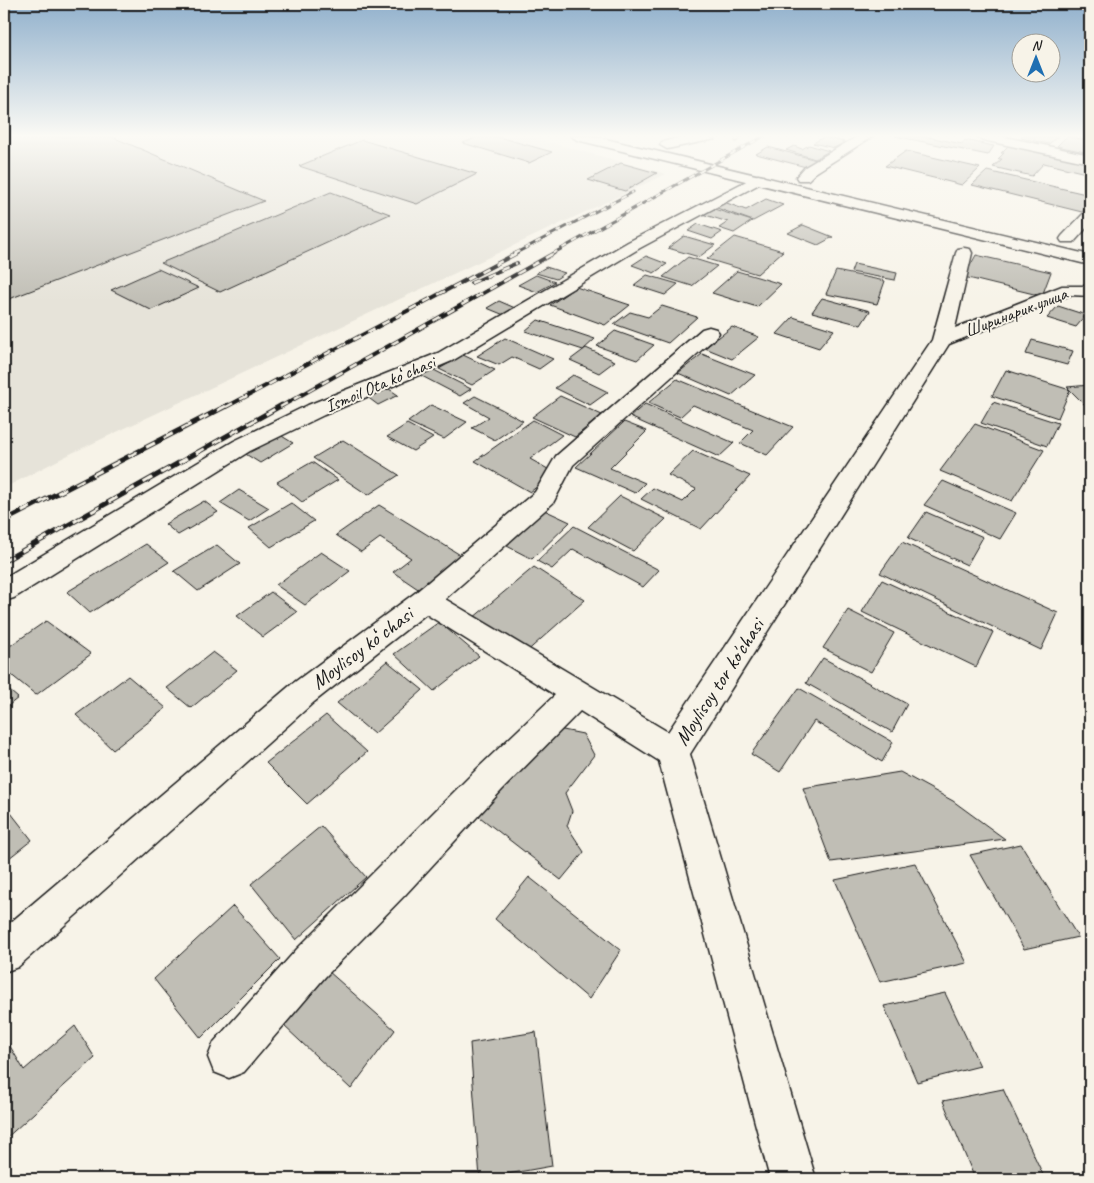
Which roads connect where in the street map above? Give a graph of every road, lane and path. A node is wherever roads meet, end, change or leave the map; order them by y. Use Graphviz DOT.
graph roads {
  1 [pos="735,191"];
  2 [pos="808,191"];
  3 [pos="864,191"];
  4 [pos="950,211"];
  5 [pos="1090,215"];
  6 [pos="1041,233"];
  7 [pos="1068,239"];
  8 [pos="1090,245"];
  9 [pos="964,253"];
  10 [pos="1090,260"];
  11 [pos="1090,291"];
  12 [pos="709,333"];
  13 [pos="942,340"];
  14 [pos="4,591"];
  15 [pos="425,600"];
  16 [pos="577,694"];
  17 [pos="673,752"];
  18 [pos="4,953"];
  19 [pos="229,1056"];
  20 [pos="793,1179"];
  1 -- 14 [label="street, Ismoil Ota koʻchasi"];
  2 -- 10 [label="street"];
  3 -- 4 [label="street"];
  5 -- 7 [label="street"];
  6 -- 7 [label="street"];
  7 -- 8 [label="street"];
  9 -- 13 [label="street, Moylisoy tor ko'chasi"];
  11 -- 13 [label="street, Ширинарик улица"];
  12 -- 15 [label="street, Moylisoy koʻchasi"];
  13 -- 17 [label="street, Moylisoy tor ko'chasi"];
  15 -- 16 [label="street"];
  15 -- 18 [label="street, Moylisoy koʻchasi"];
  16 -- 17 [label="street"];
  16 -- 19 [label="street"];
  17 -- 20 [label="street, Moylisoy tor ko'chasi"];
}
